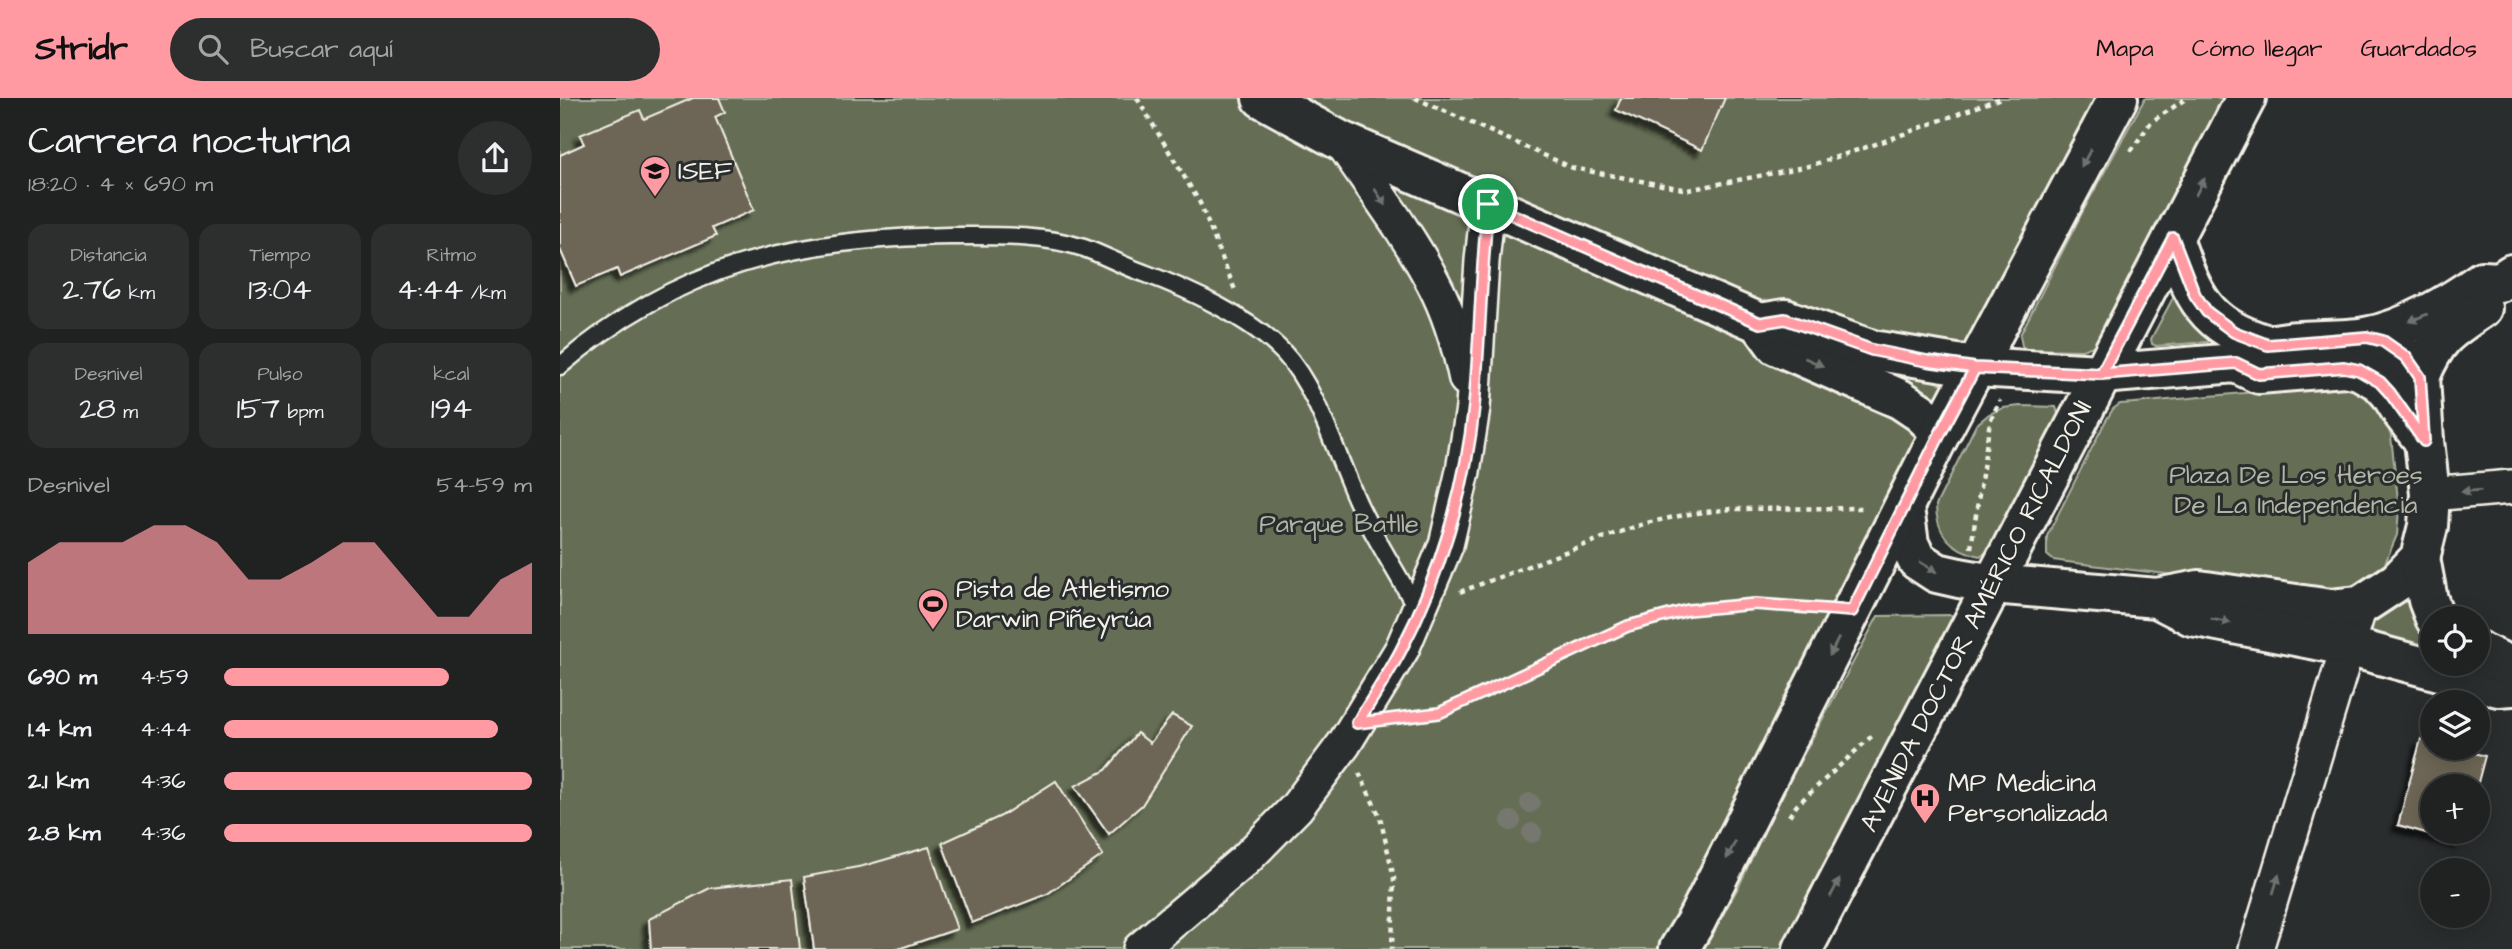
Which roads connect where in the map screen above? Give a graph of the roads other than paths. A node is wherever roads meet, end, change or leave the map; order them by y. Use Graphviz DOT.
graph roads {
  1 [pos="1262,98"];
  2 [pos="2118,98"];
  3 [pos="2246,98"];
  4 [pos="1341,141"];
  5 [pos="1488,204"];
  6 [pos="2173,238"];
  7 [pos="2506,278"];
  8 [pos="1760,323"];
  9 [pos="2367,337"];
  10 [pos="2252,354"];
  11 [pos="560,366"];
  12 [pos="1975,368"];
  13 [pos="2101,374"];
  14 [pos="2420,377"];
  15 [pos="1474,408"];
  16 [pos="1941,432"];
  17 [pos="2424,441"];
  18 [pos="2512,487"];
  19 [pos="2430,494"];
  20 [pos="1904,508"];
  21 [pos="2420,558"];
  22 [pos="1976,581"];
  23 [pos="2157,598"];
  24 [pos="2360,606"];
  25 [pos="2430,606"];
  26 [pos="1418,611"];
  27 [pos="2347,646"];
  28 [pos="2490,657"];
  29 [pos="2512,667"];
  30 [pos="2512,686"];
  31 [pos="1140,949"];
  32 [pos="1679,949"];
  33 [pos="1803,949"];
  34 [pos="2256,949"];
  1 -- 4 [label="street"];
  2 -- 12 [label="street, one-way"];
  6 -- 3 [label="street, AVENIDA DOCTOR AMÉRICO RICALDONI, one-way"];
  4 -- 5 [label="street"];
  4 -- 15 [label="street, one-way"];
  5 -- 8 [label="street"];
  5 -- 15 [label="street"];
  6 -- 10 [label="street"];
  6 -- 13 [label="street, AVENIDA DOCTOR AMÉRICO RICALDONI"];
  7 -- 9 [label="street, one-way"];
  7 -- 14 [label="street"];
  8 -- 12 [label="street"];
  8 -- 16 [label="street, one-way"];
  9 -- 10 [label="street"];
  9 -- 14 [label="street"];
  10 -- 13 [label="street"];
  10 -- 17 [label="street"];
  11 -- 26 [label="lane"];
  12 -- 13 [label="street"];
  12 -- 16 [label="street"];
  13 -- 22 [label="street, AVENIDA DOCTOR AMÉRICO RICALDONI"];
  14 -- 17 [label="street"];
  15 -- 26 [label="street"];
  16 -- 20 [label="street"];
  17 -- 19 [label="street"];
  18 -- 19 [label="street, one-way"];
  19 -- 21 [label="street"];
  20 -- 22 [label="street, one-way"];
  20 -- 32 [label="street, one-way"];
  21 -- 24 [label="street"];
  21 -- 25 [label="street"];
  22 -- 23 [label="street"];
  33 -- 22 [label="street, AVENIDA DOCTOR AMÉRICO RICALDONI, one-way"];
  23 -- 24 [label="street"];
  23 -- 27 [label="street, one-way"];
  24 -- 27 [label="street"];
  26 -- 31 [label="street"];
  27 -- 30 [label="street"];
  34 -- 27 [label="street, one-way"];
  28 -- 29 [label="street"];
}
